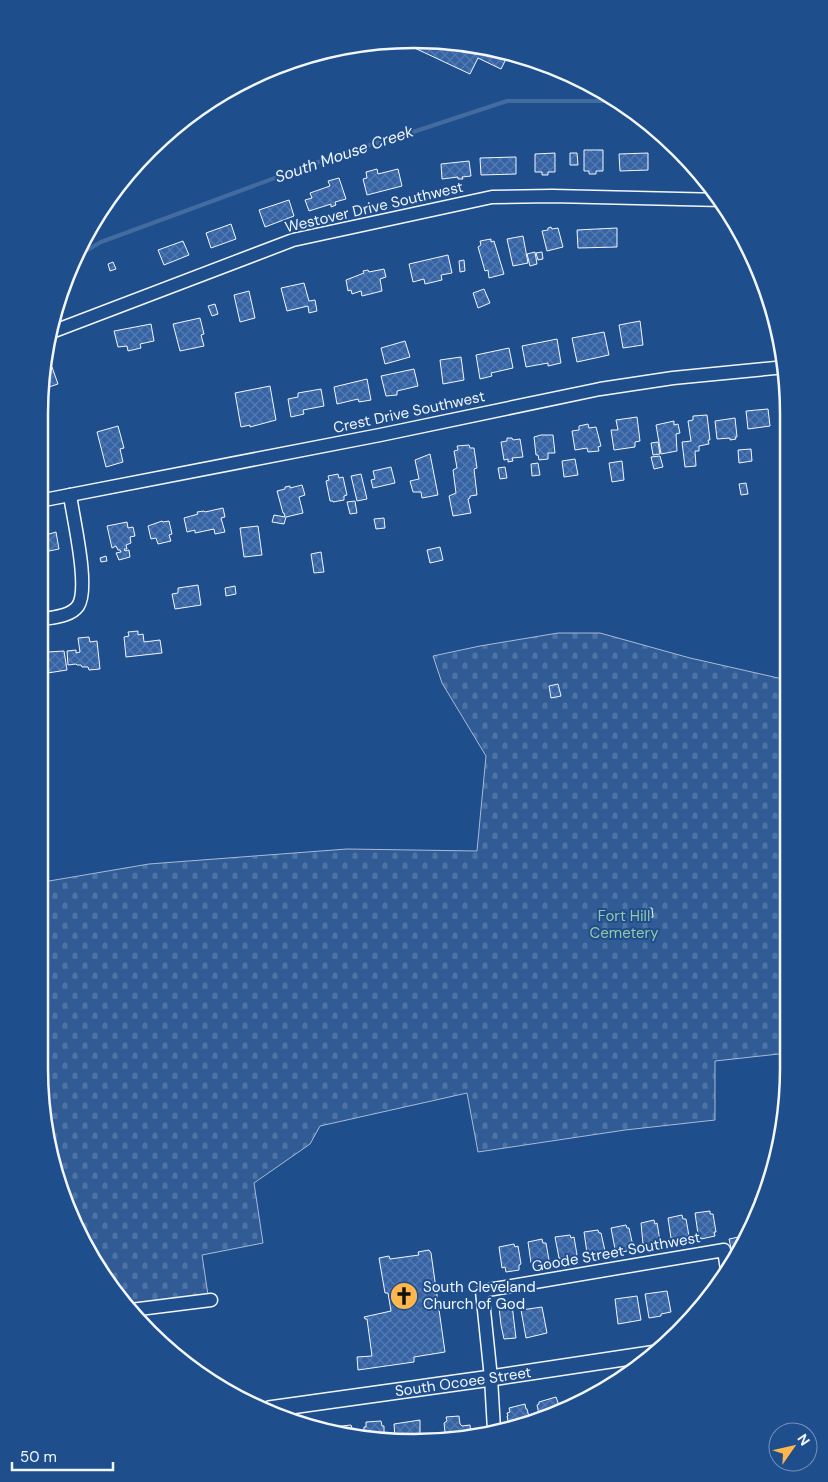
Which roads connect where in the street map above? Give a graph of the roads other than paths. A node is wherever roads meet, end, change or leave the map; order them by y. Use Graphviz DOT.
graph roads {
  1 [pos="711,200"];
  2 [pos="58,330"];
  3 [pos="777,368"];
  4 [pos="70,495"];
  5 [pos="48,499"];
  6 [pos="48,618"];
  7 [pos="726,1260"];
  8 [pos="211,1300"];
  9 [pos="137,1309"];
  10 [pos="642,1355"];
  11 [pos="491,1378"];
  12 [pos="277,1408"];
  13 [pos="494,1425"];
  1 -- 2 [label="street, Westover Drive Southwest"];
  3 -- 4 [label="street, Crest Drive Southwest"];
  4 -- 5 [label="street, Crest Drive Southwest"];
  4 -- 6 [label="street"];
  7 -- 11 [label="street, Goode Street Southwest"];
  8 -- 9 [label="street"];
  10 -- 11 [label="street, South Ocoee Street"];
  11 -- 12 [label="street, South Ocoee Street"];
  11 -- 13 [label="street"];
}
